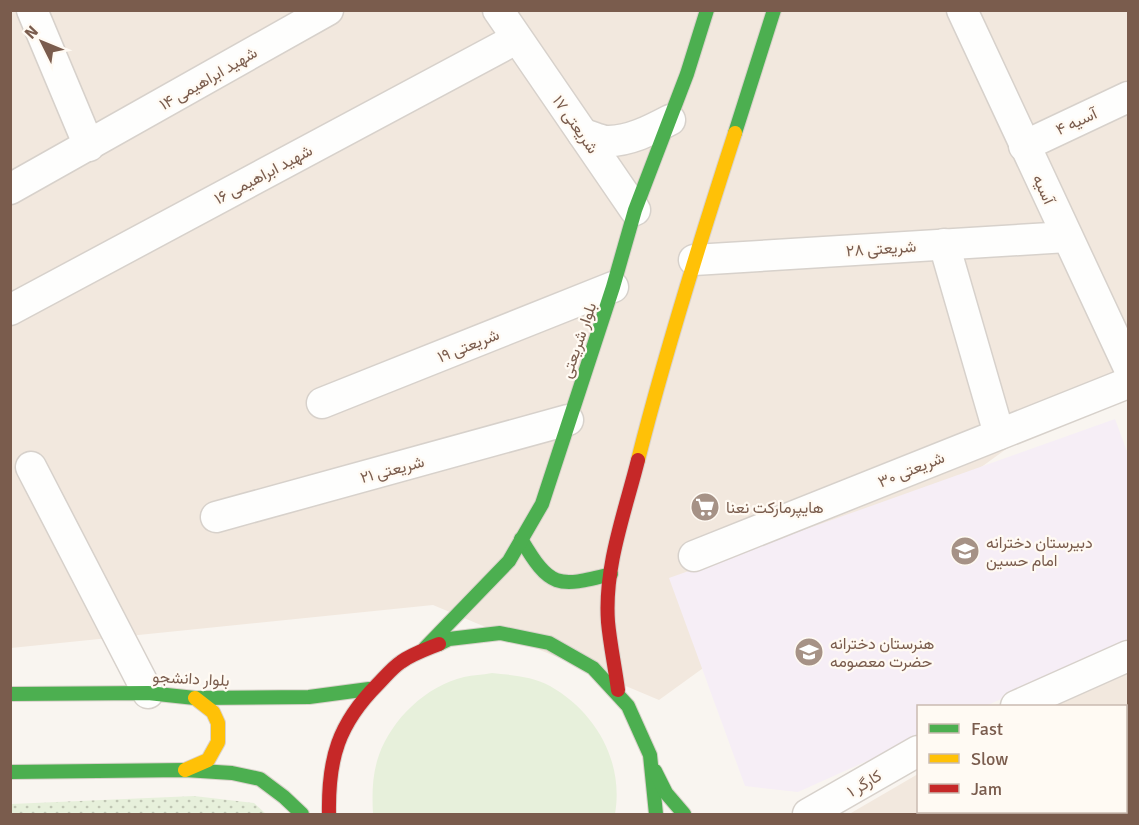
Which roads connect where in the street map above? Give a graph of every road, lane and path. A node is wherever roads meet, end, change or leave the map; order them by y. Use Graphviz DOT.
graph roads {
  1 [pos="32,10"];
  2 [pos="328,10"];
  3 [pos="498,10"];
  4 [pos="707,10"];
  5 [pos="774,10"];
  6 [pos="962,10"];
  7 [pos="516,39"];
  8 [pos="1128,97"];
  9 [pos="670,120"];
  10 [pos="583,134"];
  11 [pos="89,146"];
  12 [pos="1024,146"];
  13 [pos="10,189"];
  14 [pos="635,210"];
  15 [pos="1067,237"];
  16 [pos="944,244"];
  17 [pos="694,260"];
  18 [pos="614,286"];
  19 [pos="10,310"];
  20 [pos="1128,366"];
  21 [pos="1128,383"];
  22 [pos="322,403"];
  23 [pos="568,420"];
  24 [pos="999,434"];
  25 [pos="31,466"];
  26 [pos="216,517"];
  27 [pos="521,539"];
  28 [pos="694,556"];
  29 [pos="611,574"];
  30 [pos="425,648"];
  31 [pos="1128,656"];
  32 [pos="369,689"];
  33 [pos="618,690"];
  34 [pos="148,693"];
  35 [pos="10,694"];
  36 [pos="195,698"];
  37 [pos="1018,705"];
  38 [pos="917,752"];
  39 [pos="185,770"];
  40 [pos="655,770"];
  41 [pos="10,772"];
  42 [pos="302,814"];
  43 [pos="329,814"];
  44 [pos="656,814"];
  45 [pos="684,814"];
  46 [pos="808,814"];
  1 -- 11 [label="street"];
  2 -- 11 [label="street, شهید ابراهیمی ۱۴"];
  3 -- 7 [label="street, شریعتی ۱۷"];
  4 -- 9 [label="main road, بلوار شریعتی"];
  5 -- 17 [label="main road"];
  6 -- 12 [label="street, آسیه"];
  7 -- 10 [label="street, شریعتی ۱۷"];
  7 -- 19 [label="street, شهید ابراهیمی ۱۶"];
  8 -- 12 [label="street, آسیه ۴"];
  9 -- 10 [label="street"];
  9 -- 14 [label="main road, بلوار شریعتی"];
  10 -- 14 [label="street, شریعتی ۱۷"];
  11 -- 13 [label="street, شهید ابراهیمی ۱۴"];
  12 -- 15 [label="street, آسیه"];
  14 -- 18 [label="main road, بلوار شریعتی"];
  15 -- 16 [label="street, شریعتی ۲۸"];
  15 -- 20 [label="street, آسیه"];
  16 -- 17 [label="street, شریعتی ۲۸"];
  16 -- 24 [label="street"];
  17 -- 29 [label="main road"];
  18 -- 22 [label="street, شریعتی ۱۹"];
  18 -- 23 [label="main road, بلوار شریعتی"];
  21 -- 24 [label="street, شریعتی ۳۰"];
  23 -- 26 [label="street, شریعتی ۲۱"];
  23 -- 27 [label="main road, بلوار شریعتی"];
  24 -- 28 [label="street, شریعتی ۳۰"];
  25 -- 34 [label="street"];
  27 -- 29 [label="main road"];
  27 -- 30 [label="main road, بلوار شریعتی"];
  29 -- 33 [label="main road"];
  30 -- 32 [label="main road"];
  30 -- 33 [label="main road"];
  31 -- 37 [label="street"];
  32 -- 36 [label="main road, بلوار دانشجو"];
  32 -- 43 [label="main road"];
  33 -- 40 [label="main road"];
  34 -- 35 [label="main road, بلوار دانشجو"];
  34 -- 36 [label="main road, بلوار دانشجو"];
  36 -- 39 [label="main road"];
  38 -- 46 [label="street, کارگر ۱"];
  39 -- 41 [label="main road"];
  39 -- 42 [label="main road"];
  40 -- 44 [label="main road"];
  40 -- 45 [label="main road"];
}
